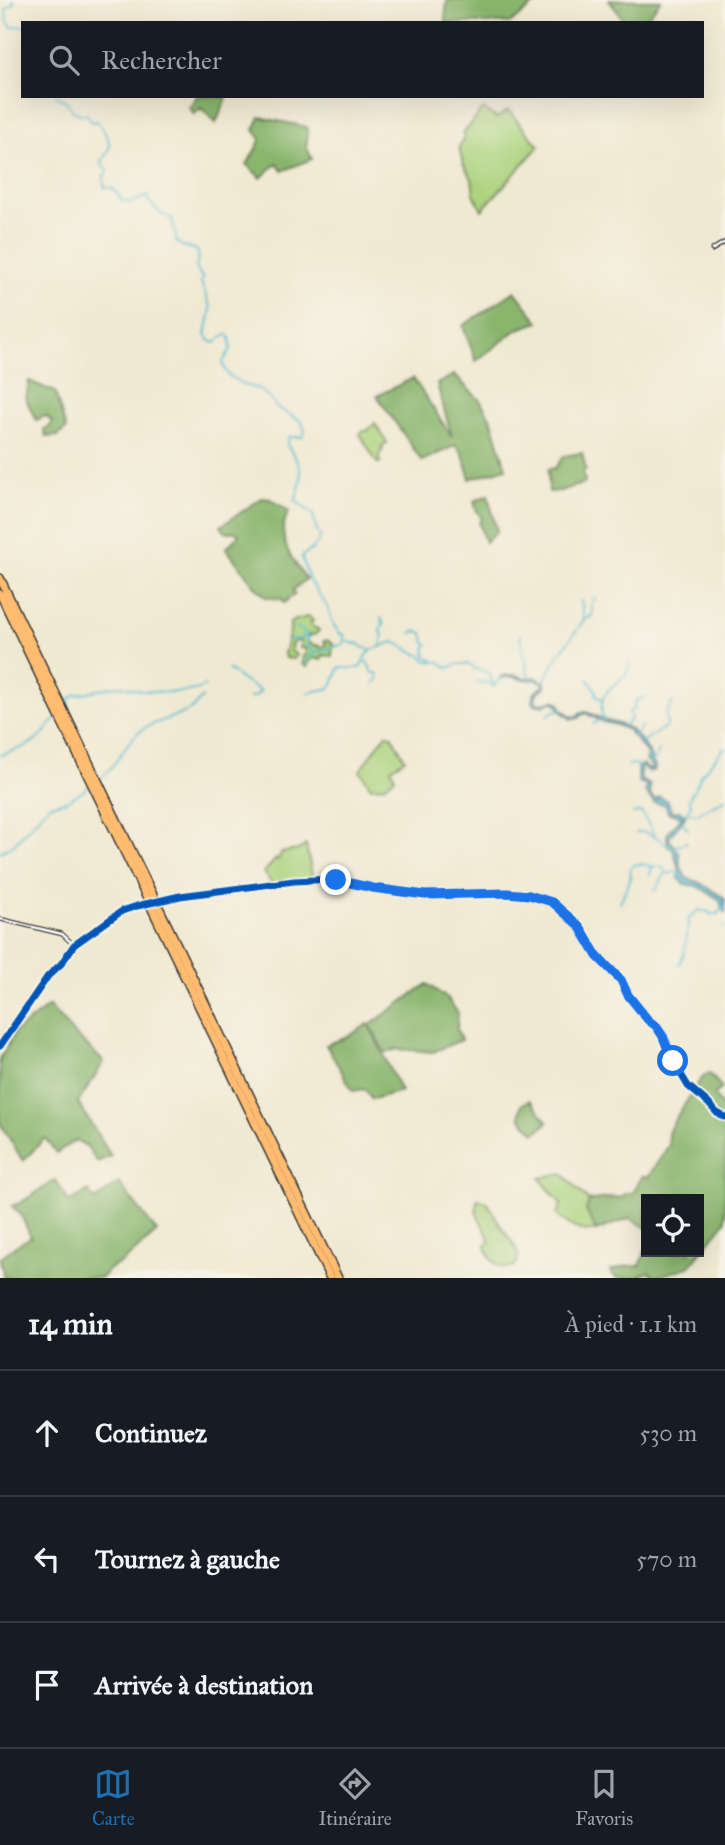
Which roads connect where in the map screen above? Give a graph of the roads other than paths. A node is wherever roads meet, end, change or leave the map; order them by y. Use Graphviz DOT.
graph roads {
  1 [pos="725,242"];
  2 [pos="712,250"];
  3 [pos="0,578"];
  4 [pos="0,594"];
  5 [pos="149,903"];
  6 [pos="0,919"];
  7 [pos="74,946"];
  8 [pos="0,1046"];
  9 [pos="725,1117"];
  10 [pos="330,1278"];
  11 [pos="338,1278"];
  1 -- 2 [label="street"];
  3 -- 11 [label="highway"];
  4 -- 5 [label="highway"];
  5 -- 7 [label="street"];
  5 -- 9 [label="street"];
  5 -- 10 [label="highway"];
  6 -- 7 [label="street"];
  7 -- 8 [label="street"];
}
